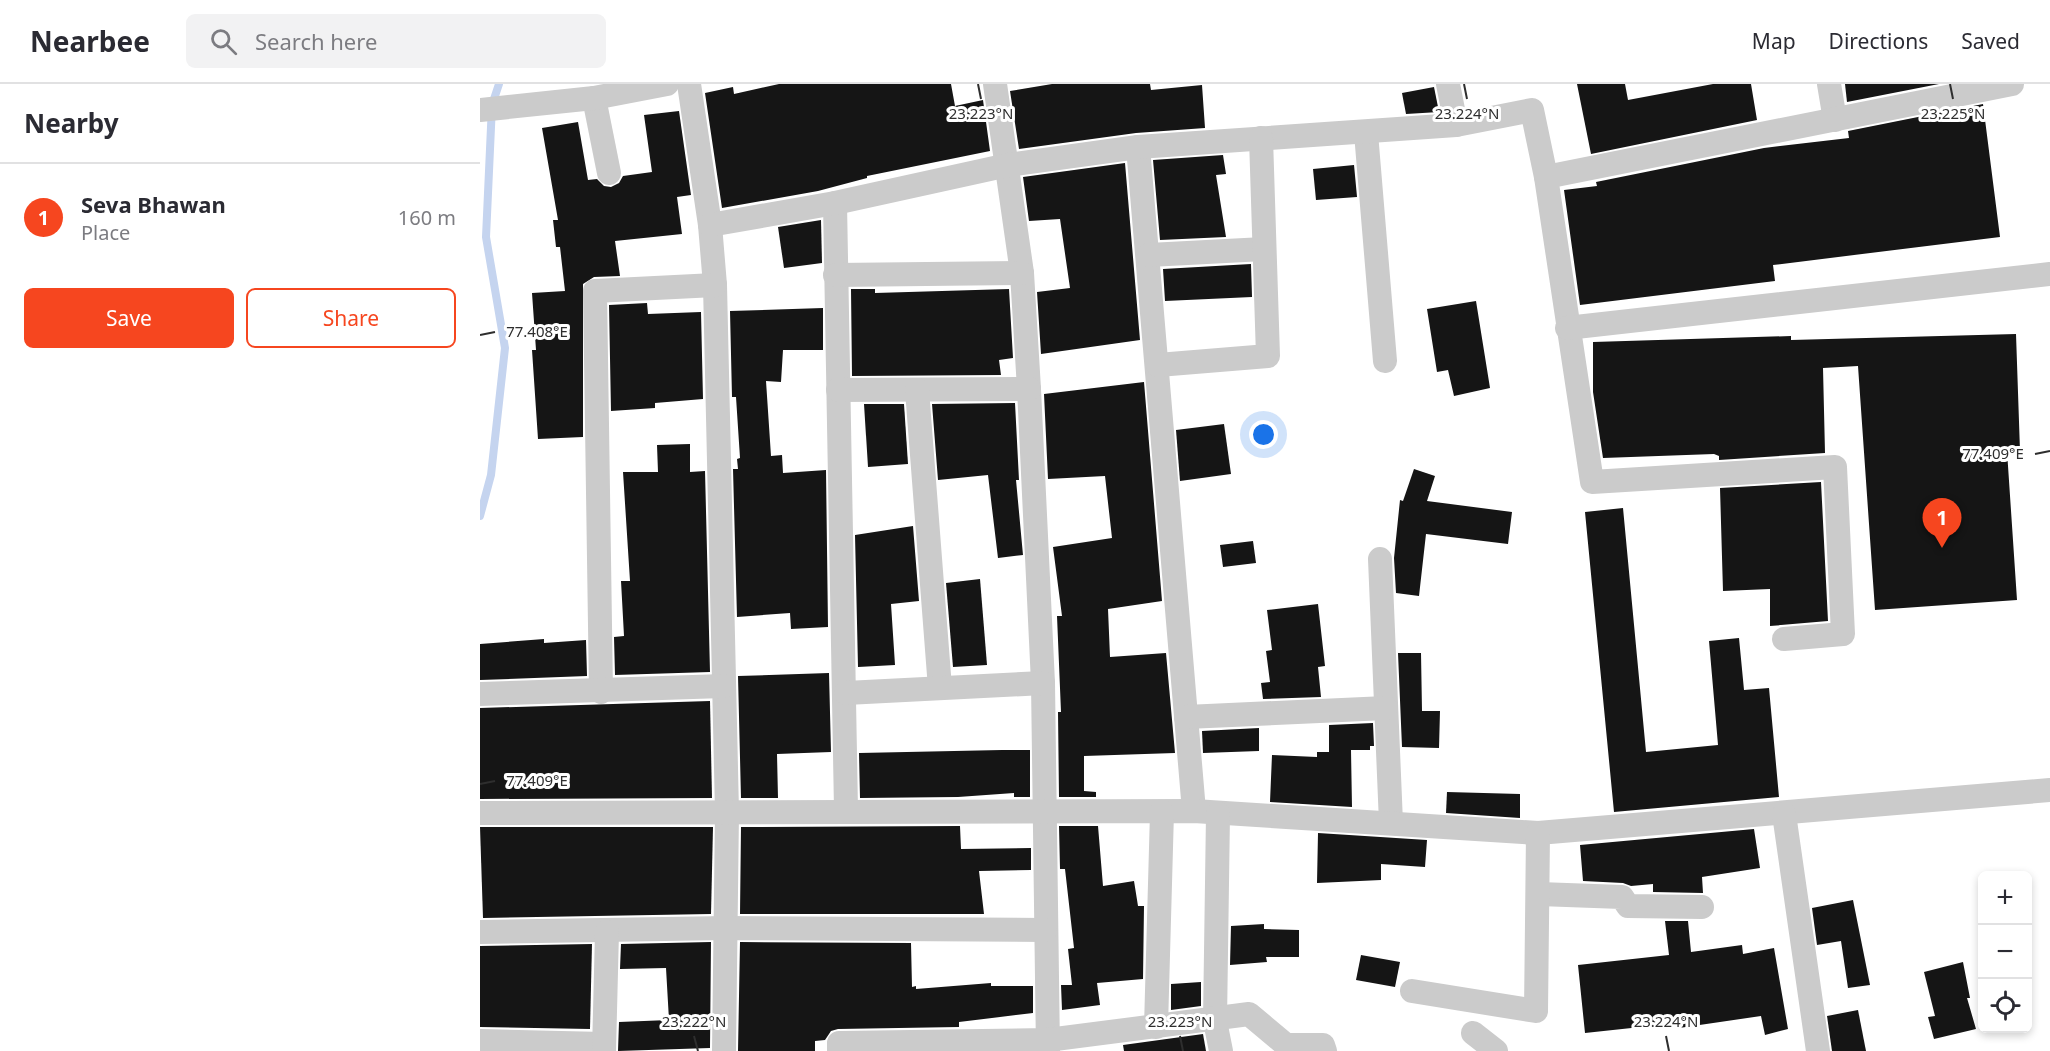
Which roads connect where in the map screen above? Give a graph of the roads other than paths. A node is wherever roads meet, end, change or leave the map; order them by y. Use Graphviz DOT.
graph roads {
  1 [pos="667,84"];
  2 [pos="689,84"];
  3 [pos="995,84"];
  4 [pos="1448,84"];
  5 [pos="1829,84"];
  6 [pos="2012,84"];
  7 [pos="594,98"];
  8 [pos="480,110"];
  9 [pos="1835,120"];
  10 [pos="1456,125"];
  11 [pos="1366,133"];
  12 [pos="1262,138"];
  13 [pos="1138,147"];
  14 [pos="1008,165"];
  15 [pos="609,173"];
  16 [pos="1546,177"];
  17 [pos="835,203"];
  18 [pos="710,225"];
  19 [pos="1264,249"];
  20 [pos="1149,255"];
  21 [pos="1022,273"];
  22 [pos="2050,274"];
  23 [pos="835,275"];
  24 [pos="715,285"];
  25 [pos="1566,328"];
  26 [pos="1385,361"];
  27 [pos="1158,366"];
  28 [pos="1029,389"];
  29 [pos="838,390"];
  30 [pos="918,390"];
  31 [pos="1380,559"];
  32 [pos="1784,639"];
  33 [pos="1043,684"];
  34 [pos="724,686"];
  35 [pos="940,688"];
  36 [pos="601,692"];
  37 [pos="846,693"];
  38 [pos="480,694"];
  39 [pos="1386,708"];
  40 [pos="1186,717"];
  41 [pos="2050,790"];
  42 [pos="846,810"];
  43 [pos="1045,810"];
  44 [pos="1194,811"];
  45 [pos="727,812"];
  46 [pos="1162,812"];
  47 [pos="480,813"];
  48 [pos="1218,814"];
  49 [pos="1784,814"];
  50 [pos="1391,823"];
  51 [pos="1538,833"];
  52 [pos="1539,894"];
  53 [pos="1702,907"];
  54 [pos="726,928"];
  55 [pos="1045,930"];
  56 [pos="480,932"];
  57 [pos="607,932"];
  58 [pos="1412,991"];
  59 [pos="1215,1021"];
  60 [pos="1156,1027"];
  61 [pos="1473,1033"];
  62 [pos="480,1041"];
  63 [pos="943,1046"];
  64 [pos="1048,1046"];
  65 [pos="604,1047"];
  66 [pos="724,1051"];
  67 [pos="839,1051"];
  68 [pos="1221,1051"];
  69 [pos="1325,1051"];
  70 [pos="1496,1051"];
  71 [pos="1818,1051"];
  1 -- 7 [label="street"];
  2 -- 18 [label="street"];
  3 -- 14 [label="street"];
  4 -- 10 [label="street"];
  5 -- 9 [label="street"];
  6 -- 9 [label="street"];
  7 -- 8 [label="street"];
  7 -- 15 [label="street"];
  9 -- 16 [label="street"];
  10 -- 11 [label="street"];
  10 -- 16 [label="street"];
  11 -- 12 [label="street"];
  11 -- 26 [label="street"];
  12 -- 13 [label="street"];
  12 -- 19 [label="street"];
  13 -- 14 [label="street"];
  13 -- 20 [label="street"];
  14 -- 17 [label="street"];
  14 -- 21 [label="street"];
  16 -- 25 [label="street"];
  17 -- 18 [label="street"];
  17 -- 23 [label="street"];
  18 -- 24 [label="street"];
  19 -- 20 [label="street"];
  19 -- 27 [label="street"];
  20 -- 27 [label="street"];
  21 -- 23 [label="street"];
  21 -- 28 [label="street"];
  22 -- 25 [label="street"];
  23 -- 29 [label="street"];
  24 -- 34 [label="street"];
  24 -- 36 [label="street"];
  25 -- 32 [label="street"];
  27 -- 40 [label="street"];
  28 -- 30 [label="street"];
  28 -- 33 [label="street"];
  29 -- 30 [label="street"];
  29 -- 37 [label="street"];
  30 -- 35 [label="street"];
  31 -- 39 [label="street"];
  33 -- 35 [label="street"];
  33 -- 43 [label="street"];
  34 -- 36 [label="street"];
  34 -- 45 [label="street"];
  35 -- 37 [label="street"];
  36 -- 38 [label="street"];
  37 -- 42 [label="street"];
  39 -- 40 [label="street"];
  39 -- 50 [label="street"];
  40 -- 44 [label="street"];
  41 -- 49 [label="street"];
  42 -- 43 [label="street"];
  42 -- 45 [label="street"];
  43 -- 46 [label="street"];
  43 -- 55 [label="street"];
  44 -- 46 [label="street"];
  44 -- 48 [label="street"];
  45 -- 47 [label="street"];
  45 -- 54 [label="street"];
  46 -- 60 [label="street"];
  48 -- 50 [label="street"];
  48 -- 59 [label="street"];
  49 -- 51 [label="street"];
  49 -- 71 [label="street"];
  50 -- 51 [label="street"];
  51 -- 52 [label="street"];
  52 -- 53 [label="street"];
  52 -- 58 [label="street"];
  54 -- 55 [label="street"];
  54 -- 57 [label="street"];
  54 -- 66 [label="street"];
  55 -- 64 [label="street"];
  56 -- 57 [label="street"];
  57 -- 65 [label="street"];
  59 -- 60 [label="street"];
  59 -- 68 [label="street"];
  59 -- 69 [label="street"];
  60 -- 64 [label="street"];
  61 -- 70 [label="street"];
  62 -- 65 [label="street"];
  63 -- 64 [label="street"];
  63 -- 67 [label="street"];
}
